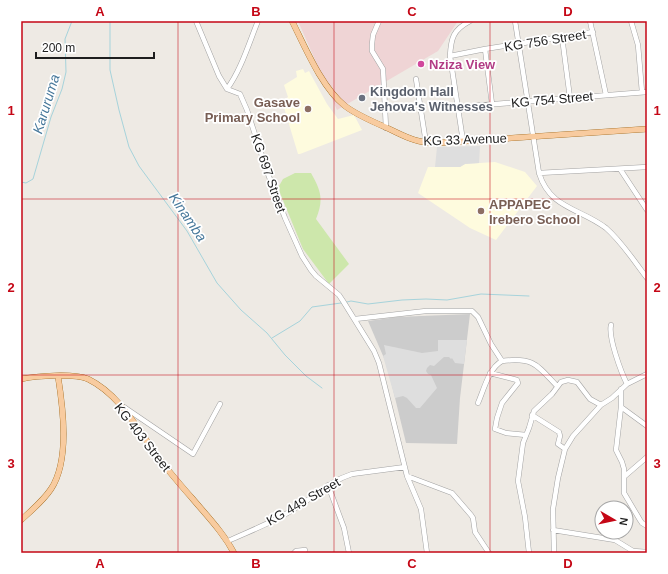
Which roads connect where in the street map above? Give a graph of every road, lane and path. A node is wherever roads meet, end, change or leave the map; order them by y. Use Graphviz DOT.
graph roads {
  1 [pos="196,21"];
  2 [pos="258,21"];
  3 [pos="292,21"];
  4 [pos="379,21"];
  5 [pos="470,21"];
  6 [pos="515,21"];
  7 [pos="590,21"];
  8 [pos="631,21"];
  9 [pos="593,32"];
  10 [pos="562,37"];
  11 [pos="519,44"];
  12 [pos="485,49"];
  13 [pos="450,56"];
  14 [pos="416,79"];
  15 [pos="227,89"];
  16 [pos="644,92"];
  17 [pos="606,95"];
  18 [pos="570,98"];
  19 [pos="528,102"];
  20 [pos="492,104"];
  21 [pos="458,108"];
  22 [pos="386,128"];
  23 [pos="647,129"];
  24 [pos="534,137"];
  25 [pos="463,141"];
  26 [pos="426,143"];
  27 [pos="647,167"];
  28 [pos="620,169"];
  29 [pos="539,173"];
  30 [pos="645,202"];
  31 [pos="647,210"];
  32 [pos="647,278"];
  33 [pos="355,319"];
  34 [pos="611,325"];
  35 [pos="502,361"];
  36 [pos="490,373"];
  37 [pos="647,374"];
  38 [pos="58,376"];
  39 [pos="21,379"];
  40 [pos="627,384"];
  41 [pos="557,386"];
  42 [pos="621,389"];
  43 [pos="119,403"];
  44 [pos="478,403"];
  45 [pos="220,404"];
  46 [pos="601,405"];
  47 [pos="621,407"];
  48 [pos="532,414"];
  49 [pos="647,426"];
  50 [pos="526,435"];
  51 [pos="565,449"];
  52 [pos="647,457"];
  53 [pos="405,467"];
  54 [pos="407,476"];
  55 [pos="625,476"];
  56 [pos="328,485"];
  57 [pos="21,520"];
  58 [pos="647,526"];
  59 [pos="553,530"];
  60 [pos="228,541"];
  61 [pos="305,550"];
  62 [pos="647,552"];
  63 [pos="234,553"];
  64 [pos="294,553"];
  65 [pos="349,553"];
  66 [pos="427,553"];
  67 [pos="489,553"];
  68 [pos="529,553"];
  69 [pos="554,553"];
  1 -- 15 [label="street, KG 697 Street"];
  2 -- 15 [label="street"];
  3 -- 22 [label="main road, KG 33 Avenue"];
  4 -- 22 [label="street"];
  5 -- 13 [label="street"];
  6 -- 11 [label="street"];
  7 -- 9 [label="street"];
  8 -- 16 [label="street"];
  9 -- 10 [label="street, KG 756 Street"];
  9 -- 17 [label="street"];
  10 -- 11 [label="street, KG 756 Street"];
  10 -- 18 [label="street"];
  11 -- 12 [label="street, KG 756 Street"];
  11 -- 19 [label="street"];
  12 -- 13 [label="street, KG 756 Street"];
  12 -- 20 [label="street"];
  13 -- 21 [label="street"];
  14 -- 26 [label="street"];
  15 -- 33 [label="street, KG 697 Street"];
  16 -- 17 [label="street, KG 754 Street"];
  17 -- 18 [label="street, KG 754 Street"];
  18 -- 19 [label="street, KG 754 Street"];
  19 -- 20 [label="street, KG 754 Street"];
  19 -- 24 [label="street"];
  20 -- 21 [label="street, KG 754 Street"];
  21 -- 25 [label="street"];
  22 -- 26 [label="main road, KG 33 Avenue"];
  23 -- 24 [label="main road, KG 33 Avenue"];
  24 -- 25 [label="main road, KG 33 Avenue"];
  24 -- 29 [label="street"];
  25 -- 26 [label="main road, KG 33 Avenue"];
  27 -- 28 [label="street"];
  28 -- 29 [label="street"];
  28 -- 30 [label="street"];
  29 -- 32 [label="street"];
  30 -- 31 [label="street"];
  33 -- 35 [label="street"];
  33 -- 53 [label="street, KG 697 Street"];
  34 -- 40 [label="street"];
  35 -- 36 [label="street"];
  35 -- 41 [label="street"];
  36 -- 44 [label="street"];
  36 -- 50 [label="street"];
  37 -- 40 [label="street"];
  38 -- 39 [label="main road, KG 403 Street"];
  38 -- 43 [label="main road, KG 403 Street"];
  38 -- 57 [label="main road"];
  40 -- 42 [label="street"];
  41 -- 46 [label="street"];
  41 -- 48 [label="street"];
  42 -- 46 [label="street"];
  42 -- 47 [label="street"];
  43 -- 45 [label="street"];
  43 -- 60 [label="main road, KG 403 Street"];
  46 -- 51 [label="street"];
  47 -- 49 [label="street"];
  47 -- 55 [label="street"];
  48 -- 50 [label="street"];
  48 -- 51 [label="street"];
  50 -- 68 [label="street"];
  51 -- 59 [label="street"];
  52 -- 55 [label="street"];
  53 -- 54 [label="street, KG 697 Street"];
  53 -- 56 [label="street, KG 449 Street"];
  54 -- 66 [label="street, KG 697 Street"];
  54 -- 67 [label="street"];
  55 -- 58 [label="street"];
  56 -- 60 [label="street, KG 449 Street"];
  56 -- 65 [label="street"];
  59 -- 62 [label="street"];
  59 -- 69 [label="street"];
  60 -- 63 [label="main road, KG 403 Street"];
  61 -- 64 [label="street"];
}
